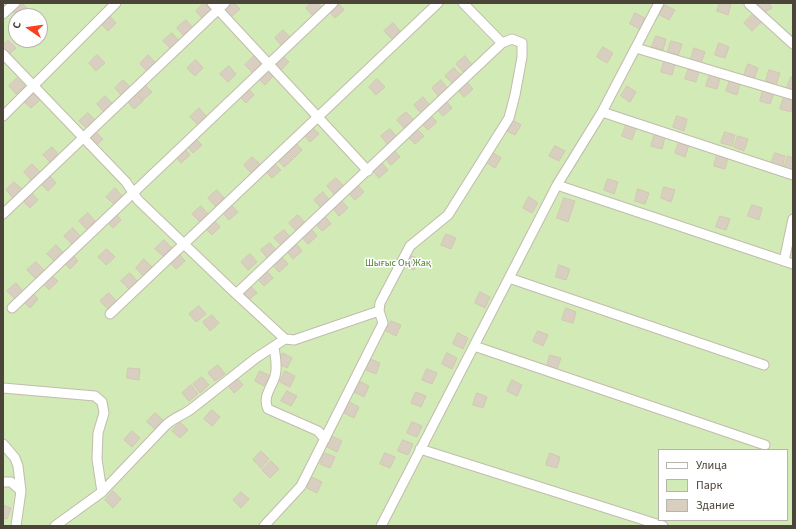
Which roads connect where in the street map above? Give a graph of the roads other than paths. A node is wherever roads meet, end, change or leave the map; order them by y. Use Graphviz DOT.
graph roads {
  1 [pos="15,3"];
  2 [pos="116,3"];
  3 [pos="333,3"];
  4 [pos="438,3"];
  5 [pos="463,3"];
  6 [pos="659,3"];
  7 [pos="749,3"];
  8 [pos="218,5"];
  9 [pos="3,14"];
  10 [pos="502,43"];
  11 [pos="793,44"];
  12 [pos="636,48"];
  13 [pos="3,54"];
  14 [pos="268,64"];
  15 [pos="33,86"];
  16 [pos="793,95"];
  17 [pos="602,112"];
  18 [pos="3,116"];
  19 [pos="318,118"];
  20 [pos="83,138"];
  21 [pos="368,171"];
  22 [pos="793,175"];
  23 [pos="557,185"];
  24 [pos="133,193"];
  25 [pos="3,214"];
  26 [pos="793,219"];
  27 [pos="185,244"];
  28 [pos="788,263"];
  29 [pos="509,278"];
  30 [pos="236,294"];
  31 [pos="12,308"];
  32 [pos="379,310"];
  33 [pos="110,314"];
  34 [pos="285,339"];
  35 [pos="474,346"];
  36 [pos="274,347"];
  37 [pos="764,364"];
  38 [pos="3,388"];
  39 [pos="325,439"];
  40 [pos="3,444"];
  41 [pos="765,445"];
  42 [pos="420,449"];
  43 [pos="3,482"];
  44 [pos="21,491"];
  45 [pos="102,492"];
  46 [pos="16,526"];
  47 [pos="55,526"];
  48 [pos="264,526"];
  49 [pos="380,526"];
  50 [pos="663,526"];
  1 -- 9 [label="street"];
  2 -- 15 [label="street"];
  3 -- 14 [label="street"];
  4 -- 19 [label="street"];
  5 -- 10 [label="street"];
  6 -- 12 [label="street"];
  7 -- 11 [label="street"];
  8 -- 14 [label="street"];
  8 -- 20 [label="street"];
  10 -- 21 [label="street"];
  10 -- 32 [label="street"];
  12 -- 16 [label="street"];
  12 -- 17 [label="street"];
  13 -- 15 [label="street"];
  14 -- 19 [label="street"];
  14 -- 24 [label="street"];
  15 -- 18 [label="street"];
  15 -- 20 [label="street"];
  17 -- 22 [label="street"];
  17 -- 23 [label="street"];
  19 -- 21 [label="street"];
  19 -- 27 [label="street"];
  20 -- 24 [label="street"];
  20 -- 25 [label="street"];
  21 -- 30 [label="street"];
  23 -- 28 [label="street"];
  23 -- 29 [label="street"];
  24 -- 27 [label="street"];
  24 -- 31 [label="street"];
  26 -- 28 [label="street"];
  27 -- 30 [label="street"];
  27 -- 33 [label="street"];
  29 -- 35 [label="street"];
  29 -- 37 [label="street"];
  30 -- 34 [label="street"];
  32 -- 34 [label="street"];
  32 -- 39 [label="street"];
  34 -- 36 [label="street"];
  35 -- 41 [label="street"];
  35 -- 42 [label="street"];
  36 -- 39 [label="street"];
  36 -- 45 [label="street"];
  38 -- 45 [label="street"];
  39 -- 48 [label="street"];
  40 -- 44 [label="street"];
  42 -- 49 [label="street"];
  42 -- 50 [label="street"];
  43 -- 44 [label="street"];
  44 -- 46 [label="street"];
  45 -- 47 [label="street"];
}
